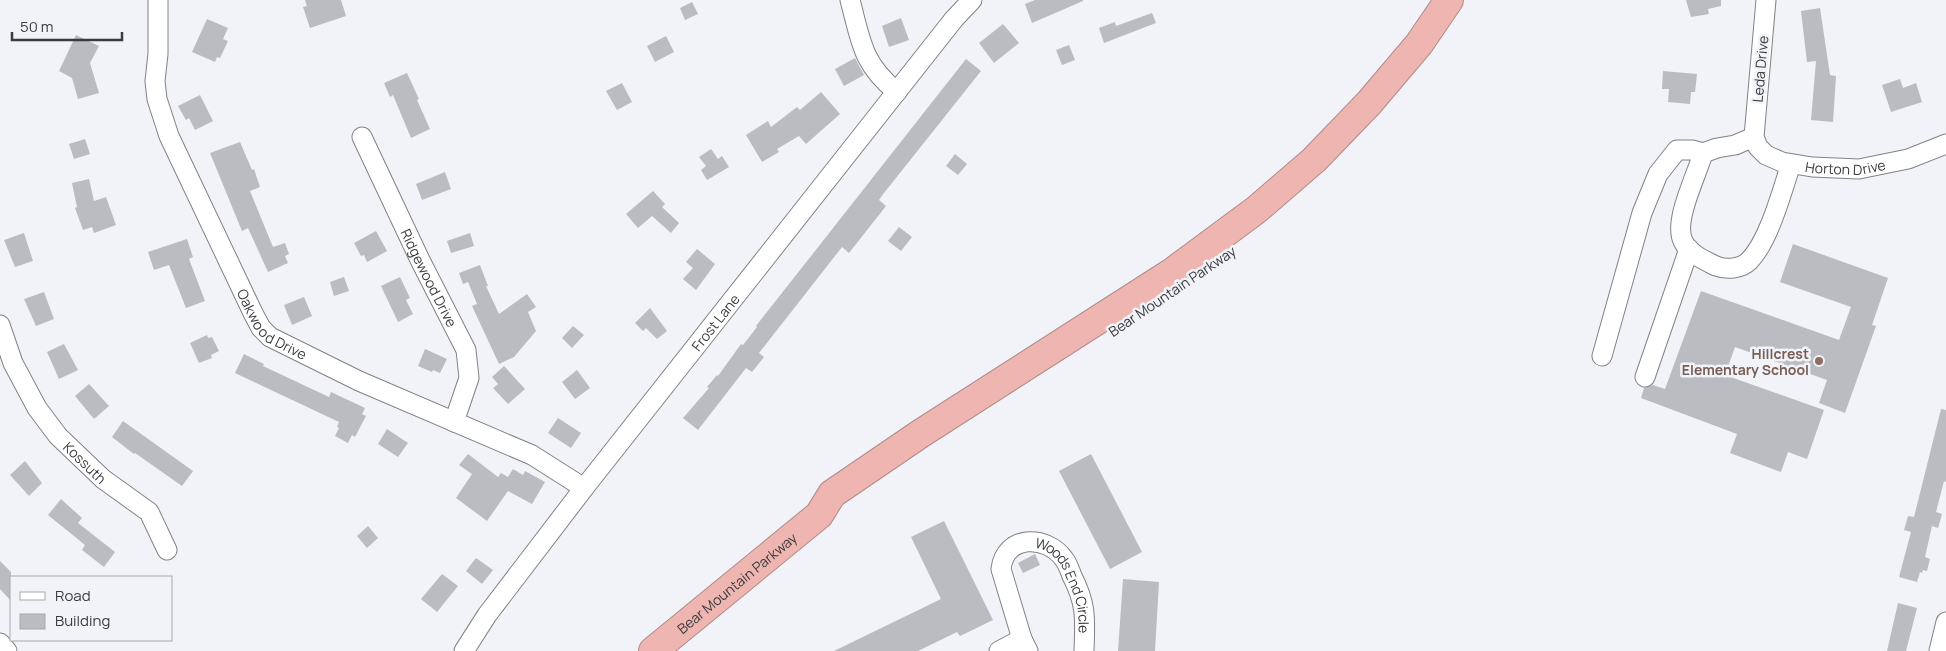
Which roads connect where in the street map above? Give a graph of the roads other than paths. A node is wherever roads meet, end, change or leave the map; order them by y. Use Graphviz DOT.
graph roads {
  1 [pos="158,0"];
  2 [pos="850,0"];
  3 [pos="972,0"];
  4 [pos="1449,0"];
  5 [pos="1470,0"];
  6 [pos="1766,0"];
  7 [pos="897,92"];
  8 [pos="362,137"];
  9 [pos="1754,137"];
  10 [pos="1946,144"];
  11 [pos="1703,153"];
  12 [pos="1791,164"];
  13 [pos="1689,249"];
  14 [pos="0,325"];
  15 [pos="1602,356"];
  16 [pos="7,365"];
  17 [pos="1645,377"];
  18 [pos="454,422"];
  19 [pos="584,488"];
  20 [pos="819,516"];
  21 [pos="167,550"];
  22 [pos="1946,622"];
  23 [pos="0,642"];
  24 [pos="1025,645"];
  25 [pos="7,651"];
  26 [pos="464,651"];
  27 [pos="653,651"];
  28 [pos="999,651"];
  29 [pos="1084,651"];
  30 [pos="1939,651"];
  1 -- 18 [label="street, Oakwood Drive"];
  2 -- 7 [label="street"];
  3 -- 7 [label="street, Frost Lane"];
  4 -- 20 [label="highway, Bear Mountain Parkway"];
  5 -- 20 [label="highway, Bear Mountain Parkway"];
  6 -- 9 [label="street, Leda Drive"];
  7 -- 19 [label="street, Frost Lane"];
  8 -- 18 [label="street, Ridgewood Drive"];
  9 -- 11 [label="street"];
  9 -- 12 [label="street, Horton Drive"];
  10 -- 12 [label="street, Horton Drive"];
  11 -- 13 [label="street"];
  11 -- 15 [label="street"];
  12 -- 13 [label="street"];
  13 -- 17 [label="street"];
  14 -- 16 [label="street, Kossuth"];
  16 -- 21 [label="street, Kossuth"];
  18 -- 19 [label="street, Oakwood Drive"];
  19 -- 26 [label="street, Frost Lane"];
  20 -- 27 [label="highway, Bear Mountain Parkway"];
  22 -- 30 [label="street"];
  23 -- 25 [label="street"];
  24 -- 28 [label="street"];
  24 -- 29 [label="street, Woods End Circle"];
}
